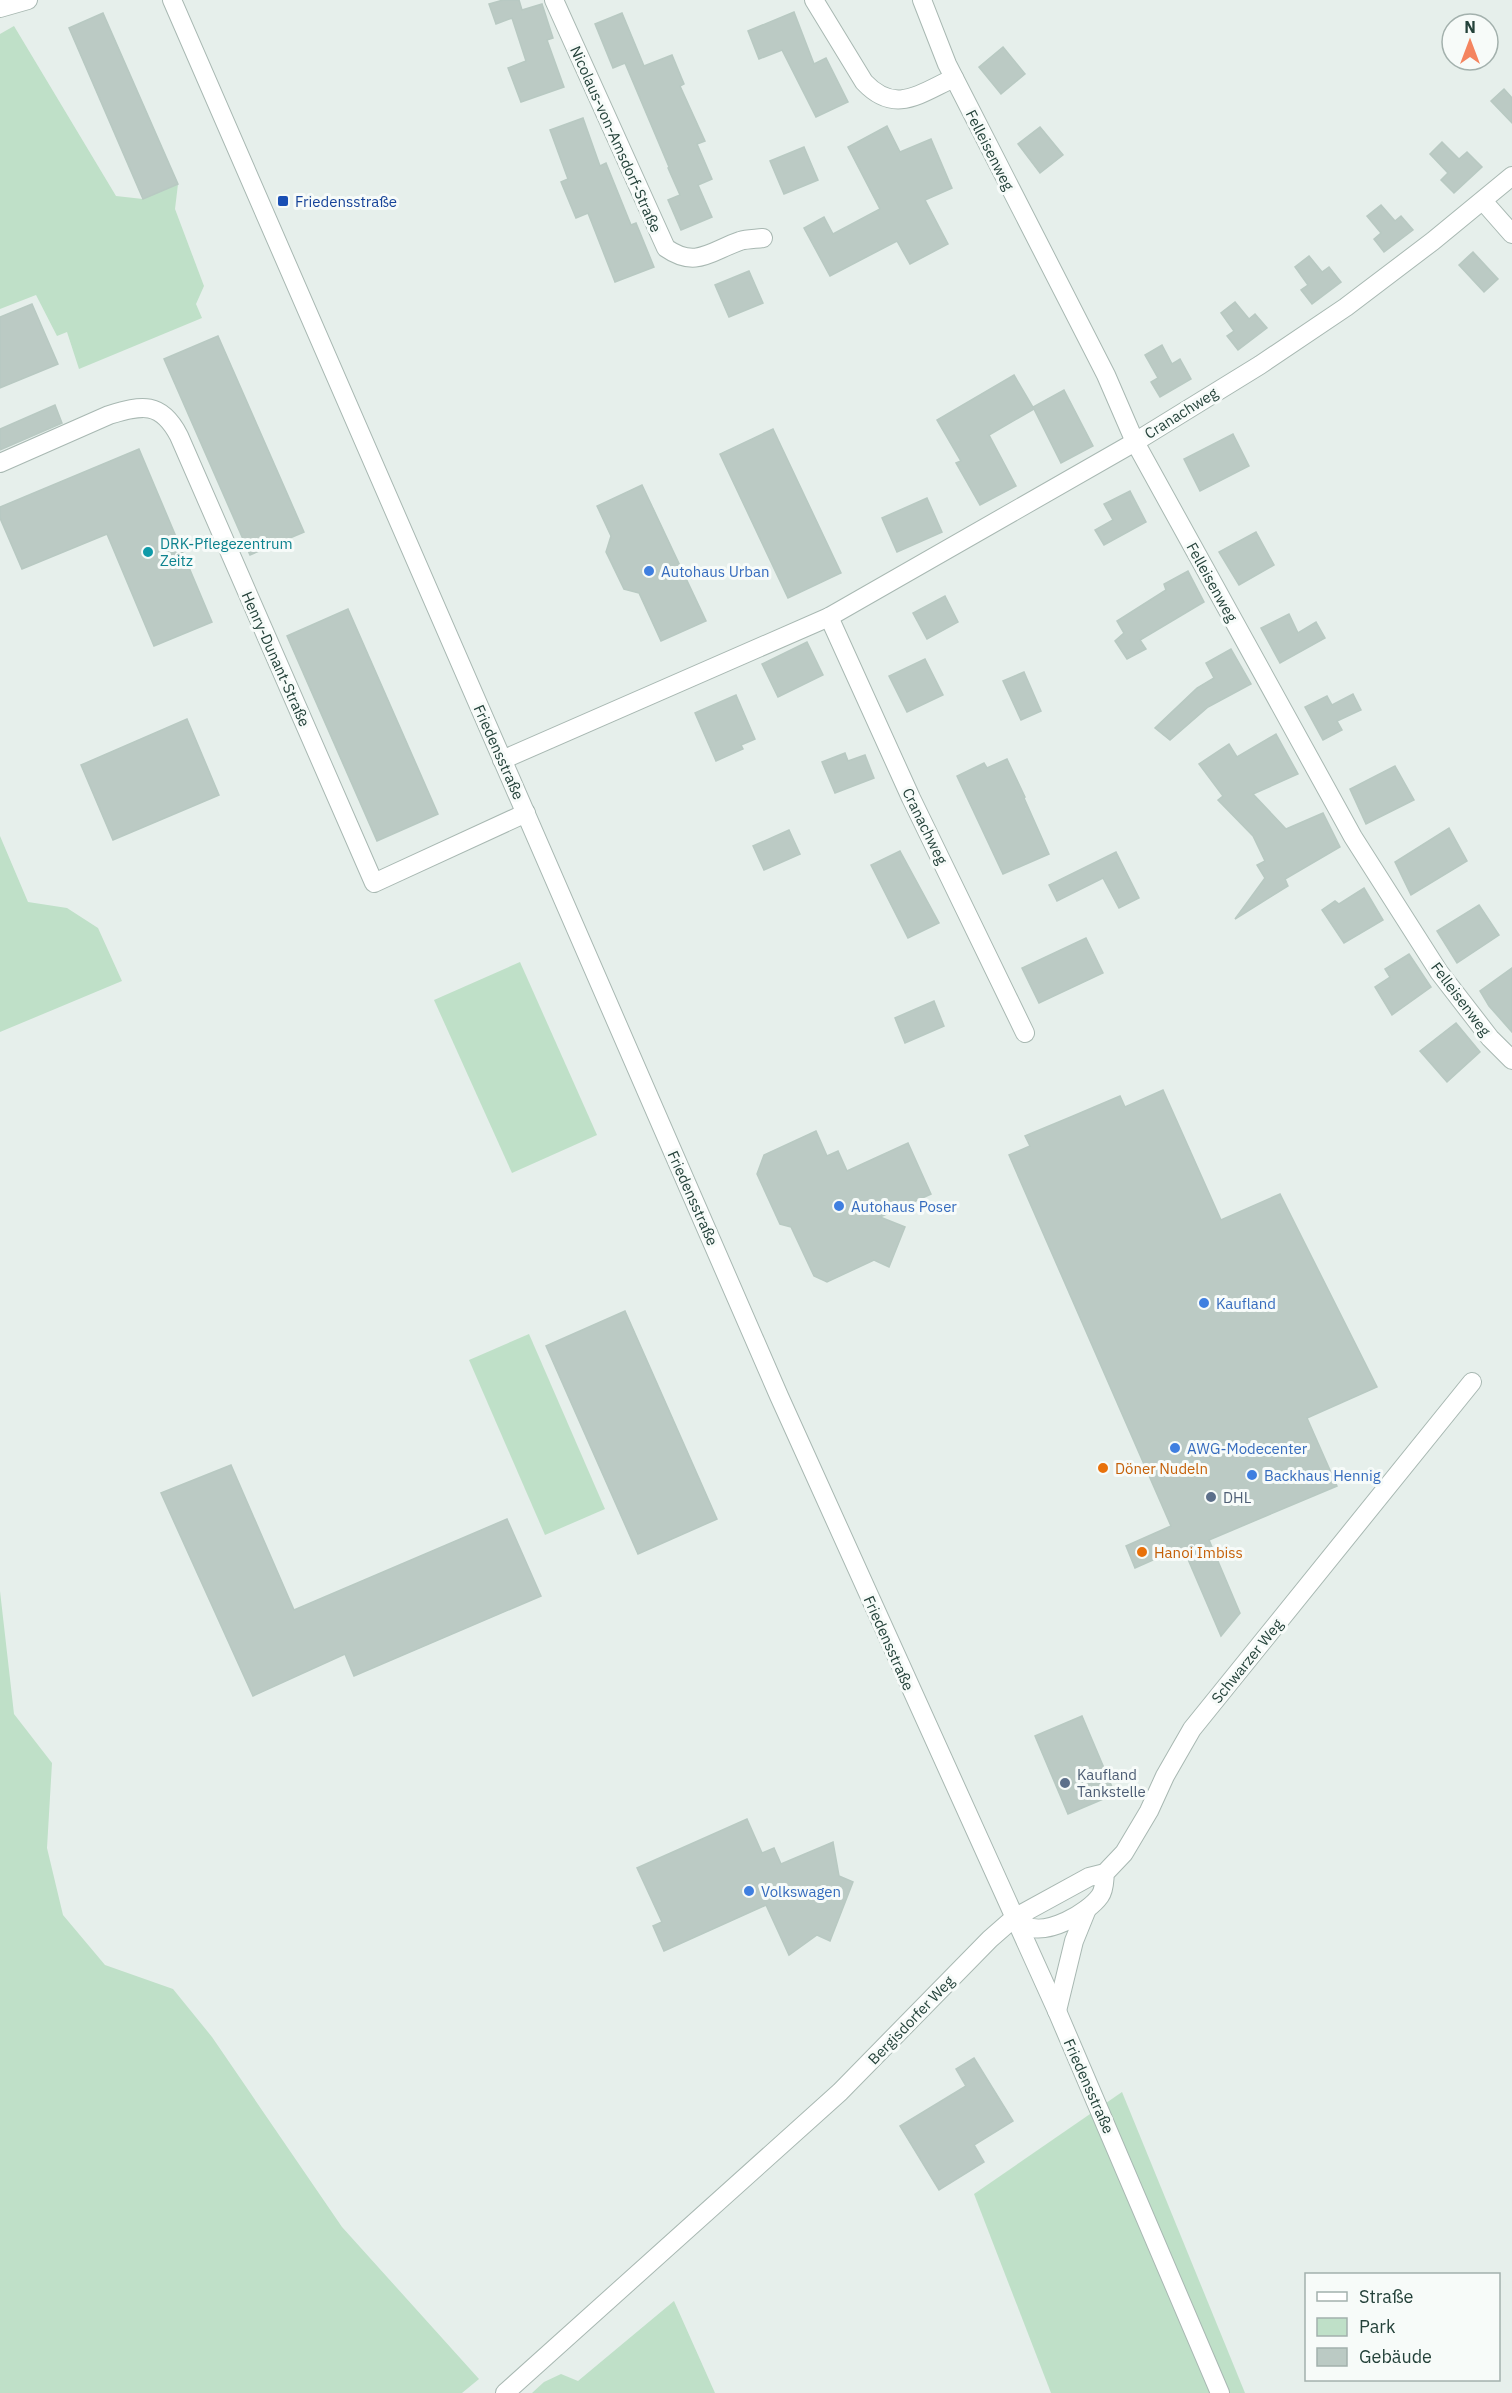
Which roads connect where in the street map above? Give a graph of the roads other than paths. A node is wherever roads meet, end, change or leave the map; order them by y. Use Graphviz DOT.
graph roads {
  1 [pos="28,0"];
  2 [pos="172,0"];
  3 [pos="554,0"];
  4 [pos="814,0"];
  5 [pos="922,0"];
  6 [pos="0,8"];
  7 [pos="954,78"];
  8 [pos="1512,176"];
  9 [pos="1483,201"];
  10 [pos="1512,234"];
  11 [pos="763,238"];
  12 [pos="1135,442"];
  13 [pos="0,463"];
  14 [pos="829,617"];
  15 [pos="502,760"];
  16 [pos="526,813"];
  17 [pos="1025,1033"];
  18 [pos="1512,1060"];
  19 [pos="1472,1383"];
  20 [pos="1105,1873"];
  21 [pos="1087,1909"];
  22 [pos="1014,1918"];
  23 [pos="1057,2011"];
  24 [pos="504,2393"];
  25 [pos="1220,2393"];
  1 -- 6 [label="street"];
  2 -- 15 [label="street, Friedensstraße"];
  3 -- 11 [label="street, Nicolaus-von-Amsdorf-Straße"];
  4 -- 7 [label="street"];
  5 -- 7 [label="street, Felleisenweg"];
  7 -- 12 [label="street, Felleisenweg"];
  8 -- 9 [label="street, Cranachweg"];
  9 -- 10 [label="street"];
  9 -- 12 [label="street, Cranachweg"];
  12 -- 14 [label="street, Cranachweg"];
  12 -- 18 [label="street, Felleisenweg"];
  13 -- 16 [label="street, Henry-Dunant-Straße"];
  14 -- 15 [label="street, Cranachweg"];
  14 -- 17 [label="street, Cranachweg"];
  15 -- 16 [label="street, Friedensstraße"];
  16 -- 22 [label="street, Friedensstraße"];
  19 -- 20 [label="street, Schwarzer Weg"];
  20 -- 21 [label="street"];
  20 -- 22 [label="street, Schwarzer Weg"];
  21 -- 22 [label="street"];
  21 -- 23 [label="street"];
  22 -- 23 [label="street, Friedensstraße"];
  22 -- 24 [label="street, Bergisdorfer Weg"];
  23 -- 25 [label="street, Friedensstraße"];
}
